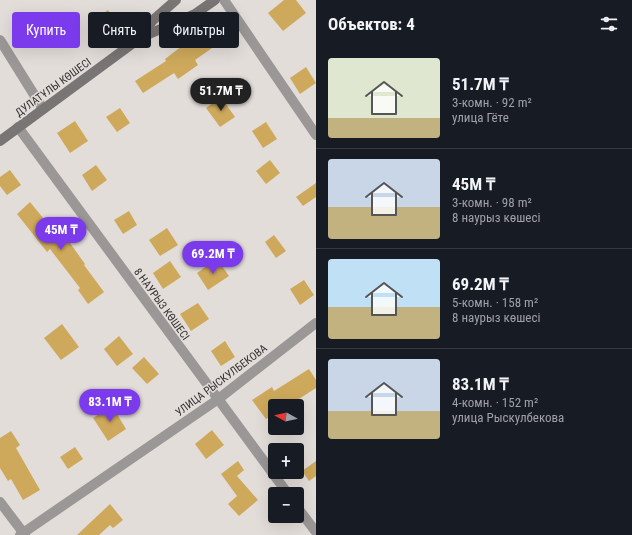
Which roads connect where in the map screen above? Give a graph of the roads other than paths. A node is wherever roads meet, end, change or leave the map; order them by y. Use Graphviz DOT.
graph roads {
  1 [pos="176,0"];
  2 [pos="215,0"];
  3 [pos="224,0"];
  4 [pos="151,22"];
  5 [pos="151,33"];
  6 [pos="0,40"];
  7 [pos="126,48"];
  8 [pos="43,109"];
  9 [pos="18,127"];
  10 [pos="316,135"];
  11 [pos="0,141"];
  12 [pos="316,323"];
  13 [pos="217,400"];
  14 [pos="283,487"];
  15 [pos="0,502"];
  16 [pos="304,516"];
  17 [pos="316,532"];
  18 [pos="22,534"];
  1 -- 4 [label="street, ДУЛАТҰЛЫ КӨШЕСІ"];
  2 -- 5 [label="street, ДУЛАТҰЛЫ КӨШЕСІ"];
  3 -- 10 [label="street"];
  6 -- 8 [label="street"];
  7 -- 8 [label="street, ДУЛАТҰЛЫ КӨШЕСІ"];
  8 -- 9 [label="street, ДУЛАТҰЛЫ КӨШЕСІ"];
  9 -- 11 [label="street, ДУЛАТҰЛЫ КӨШЕСІ"];
  9 -- 13 [label="street, 8 НАУРЫЗ КӨШЕСІ"];
  12 -- 13 [label="street, УЛИЦА РЫСКУЛБЕКОВА"];
  13 -- 14 [label="street, 8 НАУРЫЗ КӨШЕСІ"];
  13 -- 18 [label="street, УЛИЦА РЫСКУЛБЕКОВА"];
  15 -- 18 [label="street"];
  16 -- 17 [label="street"];
}
